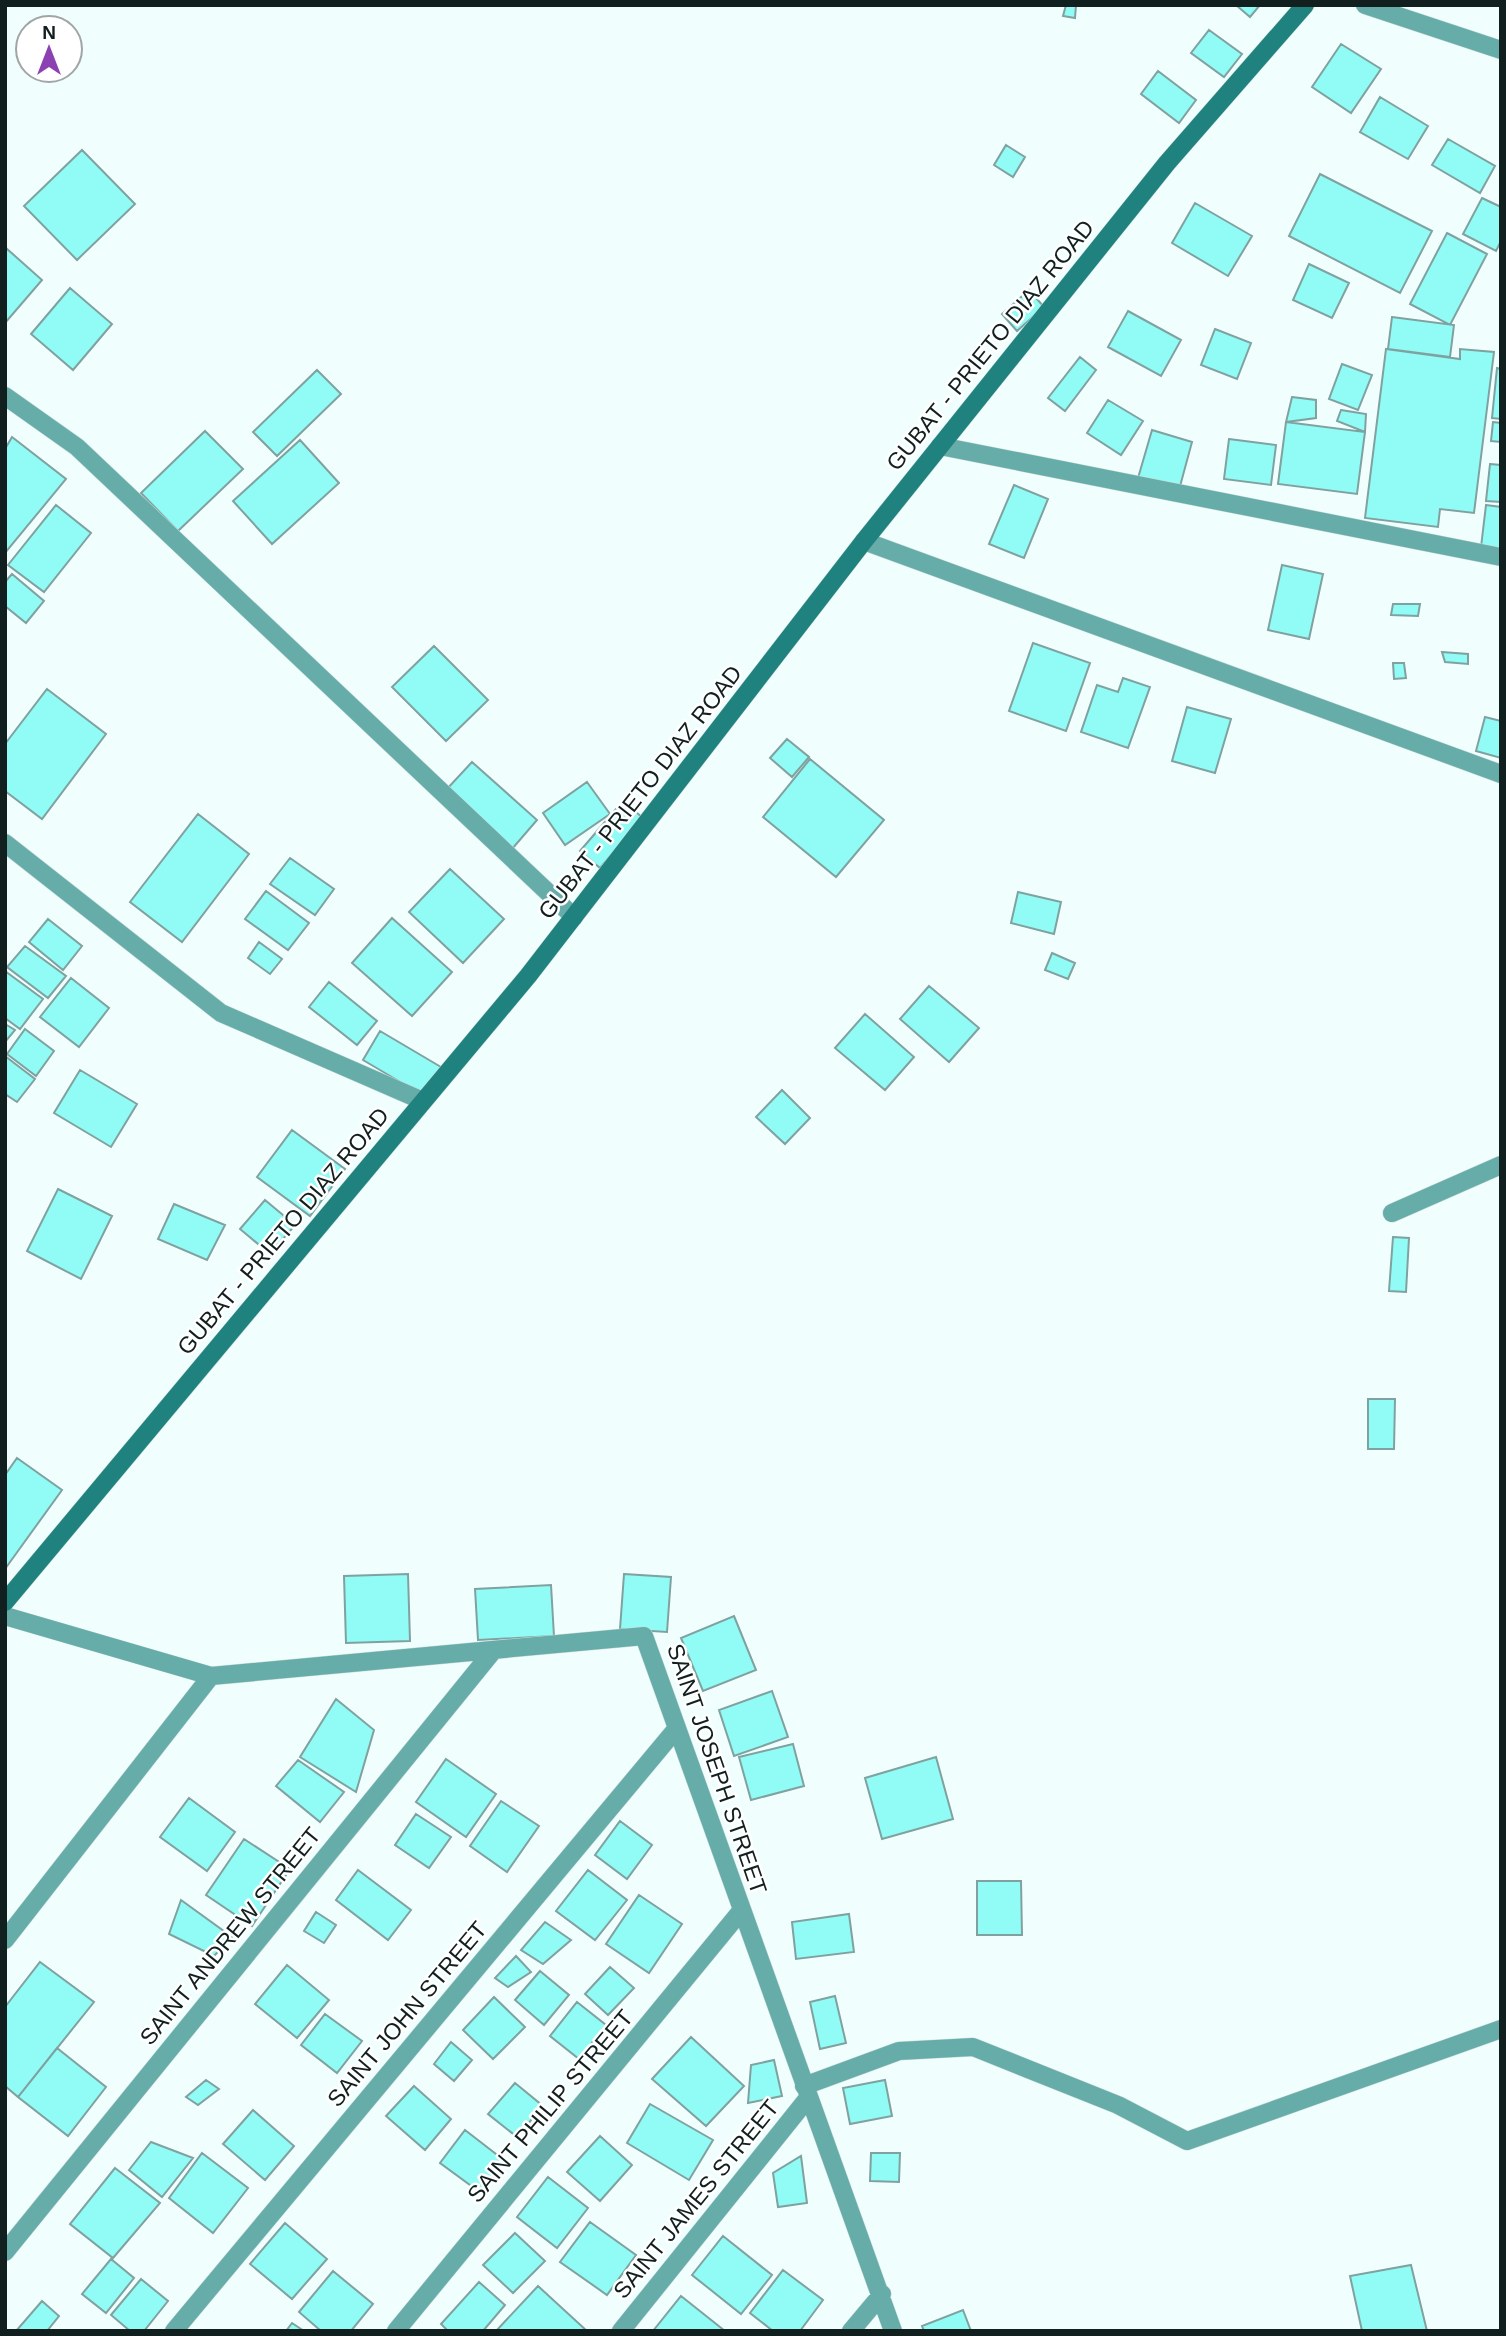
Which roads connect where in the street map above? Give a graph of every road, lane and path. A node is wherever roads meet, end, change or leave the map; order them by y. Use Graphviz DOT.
graph roads {
  1 [pos="1305,5"];
  2 [pos="1365,5"];
  3 [pos="1501,50"];
  4 [pos="5,396"];
  5 [pos="940,446"];
  6 [pos="864,541"];
  7 [pos="1501,557"];
  8 [pos="1501,774"];
  9 [pos="5,843"];
  10 [pos="574,917"];
  11 [pos="423,1101"];
  12 [pos="1501,1165"];
  13 [pos="1392,1213"];
  14 [pos="5,1602"];
  15 [pos="5,1616"];
  16 [pos="493,1651"];
  17 [pos="211,1676"];
  18 [pos="677,1728"];
  19 [pos="741,1911"];
  20 [pos="5,1940"];
  21 [pos="1501,2029"];
  22 [pos="806,2092"];
  23 [pos="5,2252"];
  24 [pos="882,2294"];
  25 [pos="174,2331"];
  26 [pos="396,2331"];
  27 [pos="621,2331"];
  28 [pos="851,2331"];
  29 [pos="894,2331"];
  1 -- 5 [label="main road, GUBAT - PRIETO DIAZ ROAD"];
  2 -- 3 [label="street"];
  4 -- 10 [label="street"];
  5 -- 6 [label="main road, GUBAT - PRIETO DIAZ ROAD"];
  5 -- 7 [label="street"];
  6 -- 8 [label="street"];
  6 -- 10 [label="main road, GUBAT - PRIETO DIAZ ROAD"];
  9 -- 11 [label="street"];
  10 -- 11 [label="main road, GUBAT - PRIETO DIAZ ROAD"];
  11 -- 14 [label="main road, GUBAT - PRIETO DIAZ ROAD"];
  12 -- 13 [label="street"];
  15 -- 17 [label="street, SAINT JOSEPH STREET"];
  16 -- 17 [label="street, SAINT JOSEPH STREET"];
  16 -- 18 [label="street, SAINT JOSEPH STREET"];
  16 -- 23 [label="street, SAINT ANDREW STREET"];
  17 -- 20 [label="street"];
  18 -- 19 [label="street, SAINT JOSEPH STREET"];
  18 -- 25 [label="street, SAINT JOHN STREET"];
  19 -- 22 [label="street, SAINT JOSEPH STREET"];
  19 -- 26 [label="street, SAINT PHILIP STREET"];
  21 -- 22 [label="street"];
  22 -- 24 [label="street, SAINT JOSEPH STREET"];
  22 -- 27 [label="street, SAINT JAMES STREET"];
  24 -- 28 [label="street"];
  24 -- 29 [label="street, SAINT JOSEPH STREET"];
}
